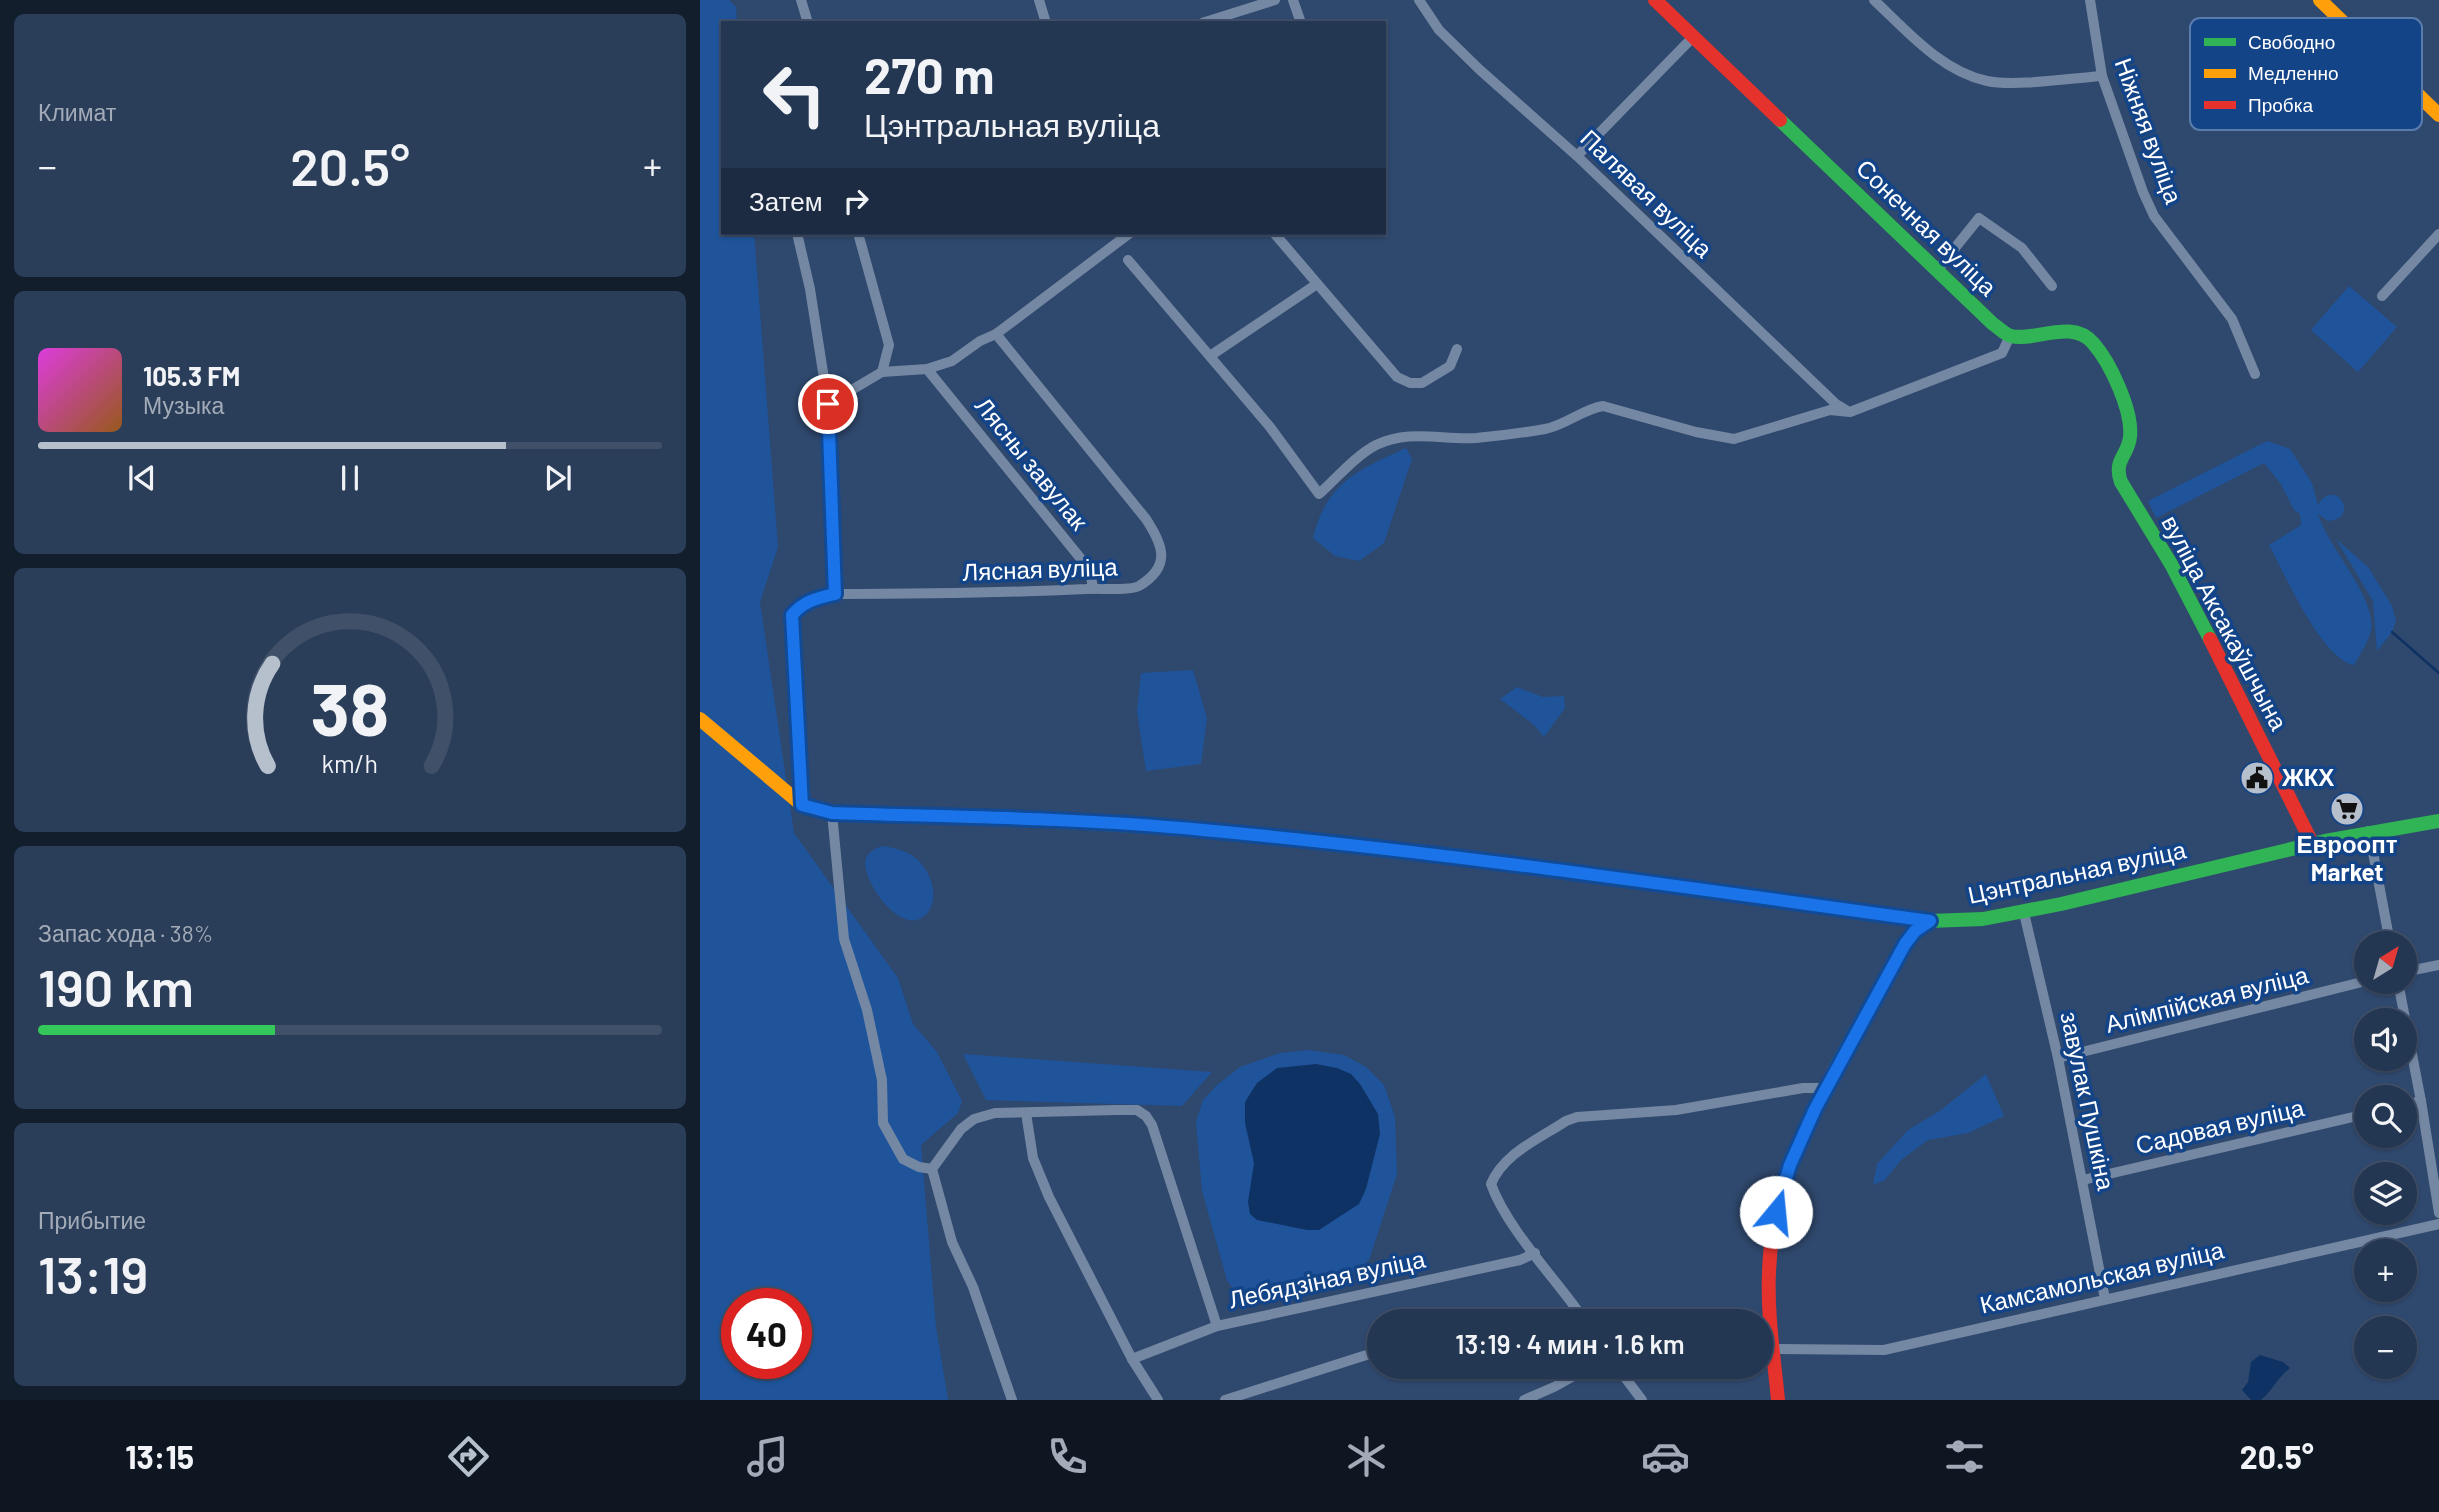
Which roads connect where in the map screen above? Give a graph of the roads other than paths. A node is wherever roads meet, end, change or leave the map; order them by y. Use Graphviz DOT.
graph roads {
  1 [pos="801,0"];
  2 [pos="1039,0"];
  3 [pos="1275,0"];
  4 [pos="1293,0"];
  5 [pos="1419,0"];
  6 [pos="1655,0"];
  7 [pos="1874,0"];
  8 [pos="2090,0"];
  9 [pos="2320,0"];
  10 [pos="2339,18"];
  11 [pos="807,21"];
  12 [pos="1045,21"];
  13 [pos="1208,21"];
  14 [pos="1300,21"];
  15 [pos="1693,37"];
  16 [pos="2102,76"];
  17 [pos="2422,99"];
  18 [pos="2439,115"];
  19 [pos="1577,156"];
  20 [pos="2439,234"];
  21 [pos="797,235"];
  22 [pos="859,235"];
  23 [pos="1127,235"];
  24 [pos="1276,235"];
  25 [pos="1128,260"];
  26 [pos="1938,269"];
  27 [pos="1317,284"];
  28 [pos="2052,286"];
  29 [pos="2382,296"];
  30 [pos="996,334"];
  31 [pos="2010,336"];
  32 [pos="1457,349"];
  33 [pos="1210,356"];
  34 [pos="927,369"];
  35 [pos="882,372"];
  36 [pos="2255,374"];
  37 [pos="828,404"];
  38 [pos="1850,412"];
  39 [pos="1093,589"];
  40 [pos="835,594"];
  41 [pos="700,719"];
  42 [pos="802,805"];
  43 [pos="832,813"];
  44 [pos="2439,821"];
  45 [pos="2369,831"];
  46 [pos="2312,842"];
  47 [pos="2024,913"];
  48 [pos="1930,921"];
  49 [pos="2388,931"];
  50 [pos="2439,965"];
  51 [pos="2417,969"];
  52 [pos="2354,984"];
  53 [pos="2400,994"];
  54 [pos="2058,1058"];
  55 [pos="1825,1088"];
  56 [pos="2421,1101"];
  57 [pos="2417,1102"];
  58 [pos="1026,1113"];
  59 [pos="2354,1117"];
  60 [pos="932,1169"];
  61 [pos="2083,1180"];
  62 [pos="2439,1213"];
  63 [pos="2439,1224"];
  64 [pos="1535,1253"];
  65 [pos="2105,1298"];
  66 [pos="1576,1309"];
  67 [pos="1768,1309"];
  68 [pos="1217,1326"];
  69 [pos="1773,1349"];
  70 [pos="1367,1355"];
  71 [pos="1132,1359"];
  72 [pos="1568,1379"];
  73 [pos="1626,1379"];
  74 [pos="1012,1400"];
  75 [pos="1158,1400"];
  76 [pos="1225,1400"];
  77 [pos="1524,1400"];
  78 [pos="1642,1400"];
  79 [pos="1778,1400"];
  1 -- 11 [label="street"];
  2 -- 12 [label="street"];
  3 -- 13 [label="street"];
  4 -- 14 [label="street"];
  5 -- 19 [label="street, Палявая вуліца"];
  6 -- 15 [label="street, Сонечная вуліца"];
  7 -- 16 [label="street"];
  8 -- 16 [label="street, Ніжняя вуліца"];
  9 -- 10 [label="street"];
  15 -- 19 [label="street"];
  15 -- 26 [label="street, Сонечная вуліца"];
  16 -- 36 [label="street, Ніжняя вуліца"];
  17 -- 18 [label="street"];
  19 -- 38 [label="street, Палявая вуліца"];
  20 -- 29 [label="street"];
  21 -- 37 [label="street"];
  22 -- 35 [label="street"];
  23 -- 30 [label="street"];
  24 -- 27 [label="street"];
  25 -- 33 [label="street"];
  26 -- 28 [label="street"];
  26 -- 31 [label="street, Сонечная вуліца"];
  27 -- 32 [label="street"];
  27 -- 33 [label="street"];
  30 -- 34 [label="street"];
  30 -- 39 [label="street, Лясная вуліца"];
  31 -- 38 [label="street"];
  31 -- 46 [label="street, вуліца Аксакаўшчына"];
  33 -- 38 [label="street"];
  34 -- 35 [label="street"];
  34 -- 39 [label="street, Лясны завулак"];
  35 -- 37 [label="street"];
  37 -- 40 [label="street"];
  39 -- 40 [label="street, Лясная вуліца"];
  40 -- 42 [label="street, Лясная вуліца"];
  41 -- 42 [label="street"];
  42 -- 43 [label="street, Цэнтральная вуліца"];
  43 -- 48 [label="street, Цэнтральная вуліца"];
  43 -- 60 [label="street"];
  44 -- 45 [label="street, Цэнтральная вуліца"];
  45 -- 46 [label="street, Цэнтральная вуліца"];
  45 -- 49 [label="street"];
  46 -- 47 [label="street, Цэнтральная вуліца"];
  47 -- 48 [label="street, Цэнтральная вуліца"];
  47 -- 54 [label="street, завулак Пушкіна"];
  48 -- 55 [label="street"];
  50 -- 51 [label="street"];
  52 -- 54 [label="street, Алімпійская вуліца"];
  53 -- 56 [label="street"];
  54 -- 61 [label="street, завулак Пушкіна"];
  55 -- 64 [label="street"];
  55 -- 67 [label="street"];
  56 -- 57 [label="street"];
  56 -- 62 [label="street"];
  58 -- 60 [label="street"];
  58 -- 68 [label="street"];
  58 -- 71 [label="street"];
  59 -- 61 [label="street, Садовая вуліца"];
  60 -- 74 [label="street"];
  61 -- 65 [label="street, завулак Пушкіна"];
  63 -- 65 [label="street, Камсамольская вуліца"];
  64 -- 66 [label="street"];
  64 -- 68 [label="street, Лебядзіная вуліца"];
  65 -- 69 [label="street, Камсамольская вуліца"];
  68 -- 71 [label="street, Лебядзіная вуліца"];
  69 -- 79 [label="street"];
  70 -- 76 [label="street"];
  71 -- 75 [label="street"];
  72 -- 77 [label="street"];
  73 -- 78 [label="street"];
}
